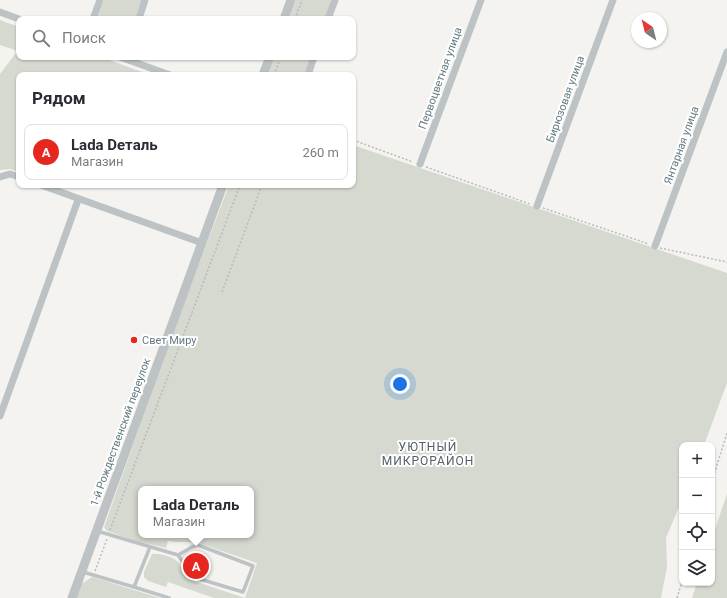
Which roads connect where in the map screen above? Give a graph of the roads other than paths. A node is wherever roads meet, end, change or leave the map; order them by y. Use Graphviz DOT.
graph roads {
  1 [pos="100,0"];
  2 [pos="145,0"];
  3 [pos="291,0"];
  4 [pos="335,0"];
  5 [pos="481,0"];
  6 [pos="613,0"];
  7 [pos="0,12"];
  8 [pos="94,16"];
  9 [pos="140,16"];
  10 [pos="285,16"];
  11 [pos="329,16"];
  12 [pos="16,18"];
  13 [pos="727,52"];
  14 [pos="129,60"];
  15 [pos="269,60"];
  16 [pos="313,60"];
  17 [pos="162,72"];
  18 [pos="264,72"];
  19 [pos="309,72"];
  20 [pos="420,164"];
  21 [pos="0,176"];
  22 [pos="16,176"];
  23 [pos="48,188"];
  24 [pos="222,188"];
  25 [pos="78,200"];
  26 [pos="537,206"];
  27 [pos="202,243"];
  28 [pos="655,246"];
  29 [pos="0,416"];
  30 [pos="96,531"];
  31 [pos="150,547"];
  32 [pos="178,555"];
  33 [pos="82,571"];
  34 [pos="134,586"];
  35 [pos="72,598"];
  36 [pos="169,598"];
  1 -- 8 [label="street"];
  2 -- 9 [label="street"];
  3 -- 10 [label="street"];
  4 -- 11 [label="street"];
  5 -- 20 [label="street, Первоцветная улица"];
  6 -- 26 [label="street, Бирюзовая улица"];
  7 -- 12 [label="street"];
  13 -- 28 [label="street, Янтарная улица"];
  14 -- 17 [label="street"];
  15 -- 18 [label="street"];
  16 -- 19 [label="street"];
  21 -- 22 [label="street"];
  23 -- 25 [label="street"];
  24 -- 27 [label="street, 1-й Рождественский переулок"];
  25 -- 27 [label="street"];
  25 -- 29 [label="street"];
  27 -- 30 [label="street, 1-й Рождественский переулок"];
  30 -- 31 [label="lane"];
  30 -- 33 [label="street, 1-й Рождественский переулок"];
  31 -- 32 [label="lane"];
  31 -- 34 [label="lane"];
  32 -- 32 [label="lane"];
  33 -- 34 [label="lane"];
  33 -- 35 [label="street, 1-й Рождественский переулок"];
  34 -- 36 [label="lane"];
}
